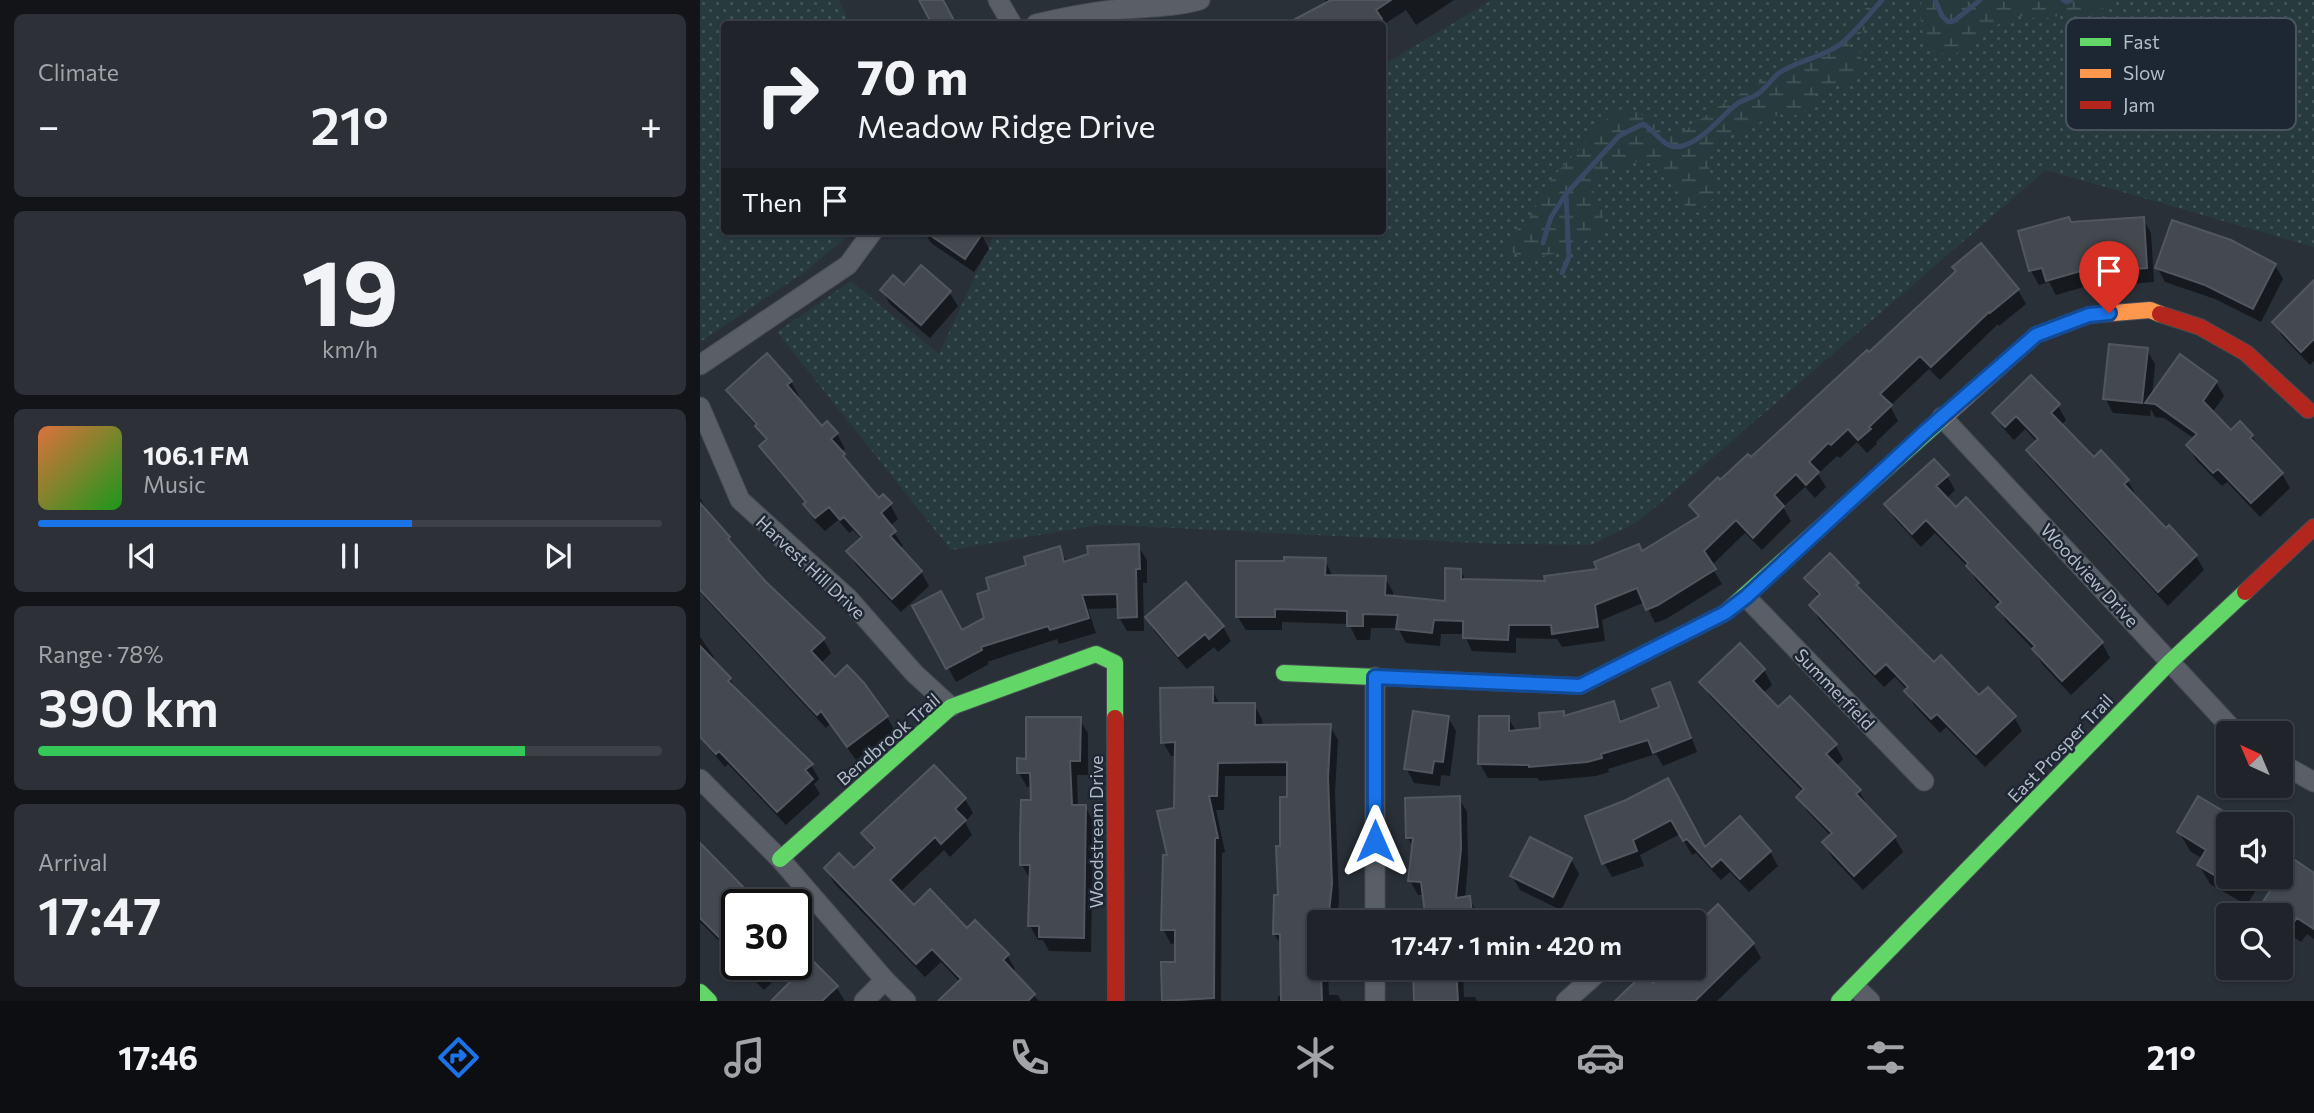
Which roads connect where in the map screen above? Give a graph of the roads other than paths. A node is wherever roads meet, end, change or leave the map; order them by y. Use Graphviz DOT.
graph roads {
  1 [pos="998,0"];
  2 [pos="1200,0"];
  3 [pos="1010,21"];
  4 [pos="1050,21"];
  5 [pos="870,235"];
  6 [pos="700,365"];
  7 [pos="700,407"];
  8 [pos="2308,410"];
  9 [pos="1942,417"];
  10 [pos="2314,527"];
  11 [pos="1746,597"];
  12 [pos="2170,662"];
  13 [pos="1115,663"];
  14 [pos="1284,673"];
  15 [pos="1375,677"];
  16 [pos="951,708"];
  17 [pos="2223,721"];
  18 [pos="2293,770"];
  19 [pos="700,779"];
  20 [pos="1924,781"];
  21 [pos="2314,782"];
  22 [pos="780,859"];
  23 [pos="1375,910"];
  24 [pos="885,980"];
  25 [pos="1375,980"];
  26 [pos="1590,980"];
  27 [pos="1855,987"];
  28 [pos="700,992"];
  29 [pos="709,1001"];
  30 [pos="863,1001"];
  31 [pos="906,1001"];
  32 [pos="1116,1001"];
  33 [pos="1375,1001"];
  34 [pos="1566,1001"];
  35 [pos="1839,1001"];
  36 [pos="1870,1001"];
  1 -- 3 [label="street"];
  2 -- 4 [label="street"];
  5 -- 6 [label="street"];
  7 -- 16 [label="street, Harvest Hill Drive"];
  8 -- 9 [label="street"];
  9 -- 11 [label="street"];
  9 -- 12 [label="street, Woodview Drive"];
  10 -- 12 [label="street, East Prosper Trail"];
  11 -- 15 [label="street"];
  11 -- 20 [label="street, Summerfield"];
  12 -- 17 [label="street, Woodview Drive"];
  12 -- 27 [label="street, East Prosper Trail"];
  13 -- 16 [label="street, Bendbrook Trail"];
  13 -- 32 [label="street, Woodstream Drive"];
  14 -- 15 [label="street"];
  15 -- 23 [label="street"];
  16 -- 22 [label="street, Bendbrook Trail"];
  18 -- 21 [label="street"];
  19 -- 22 [label="street"];
  22 -- 24 [label="street"];
  24 -- 30 [label="street"];
  24 -- 31 [label="street"];
  25 -- 33 [label="street"];
  26 -- 34 [label="street"];
  27 -- 35 [label="street, East Prosper Trail"];
  27 -- 36 [label="street"];
  28 -- 29 [label="street"];
}
